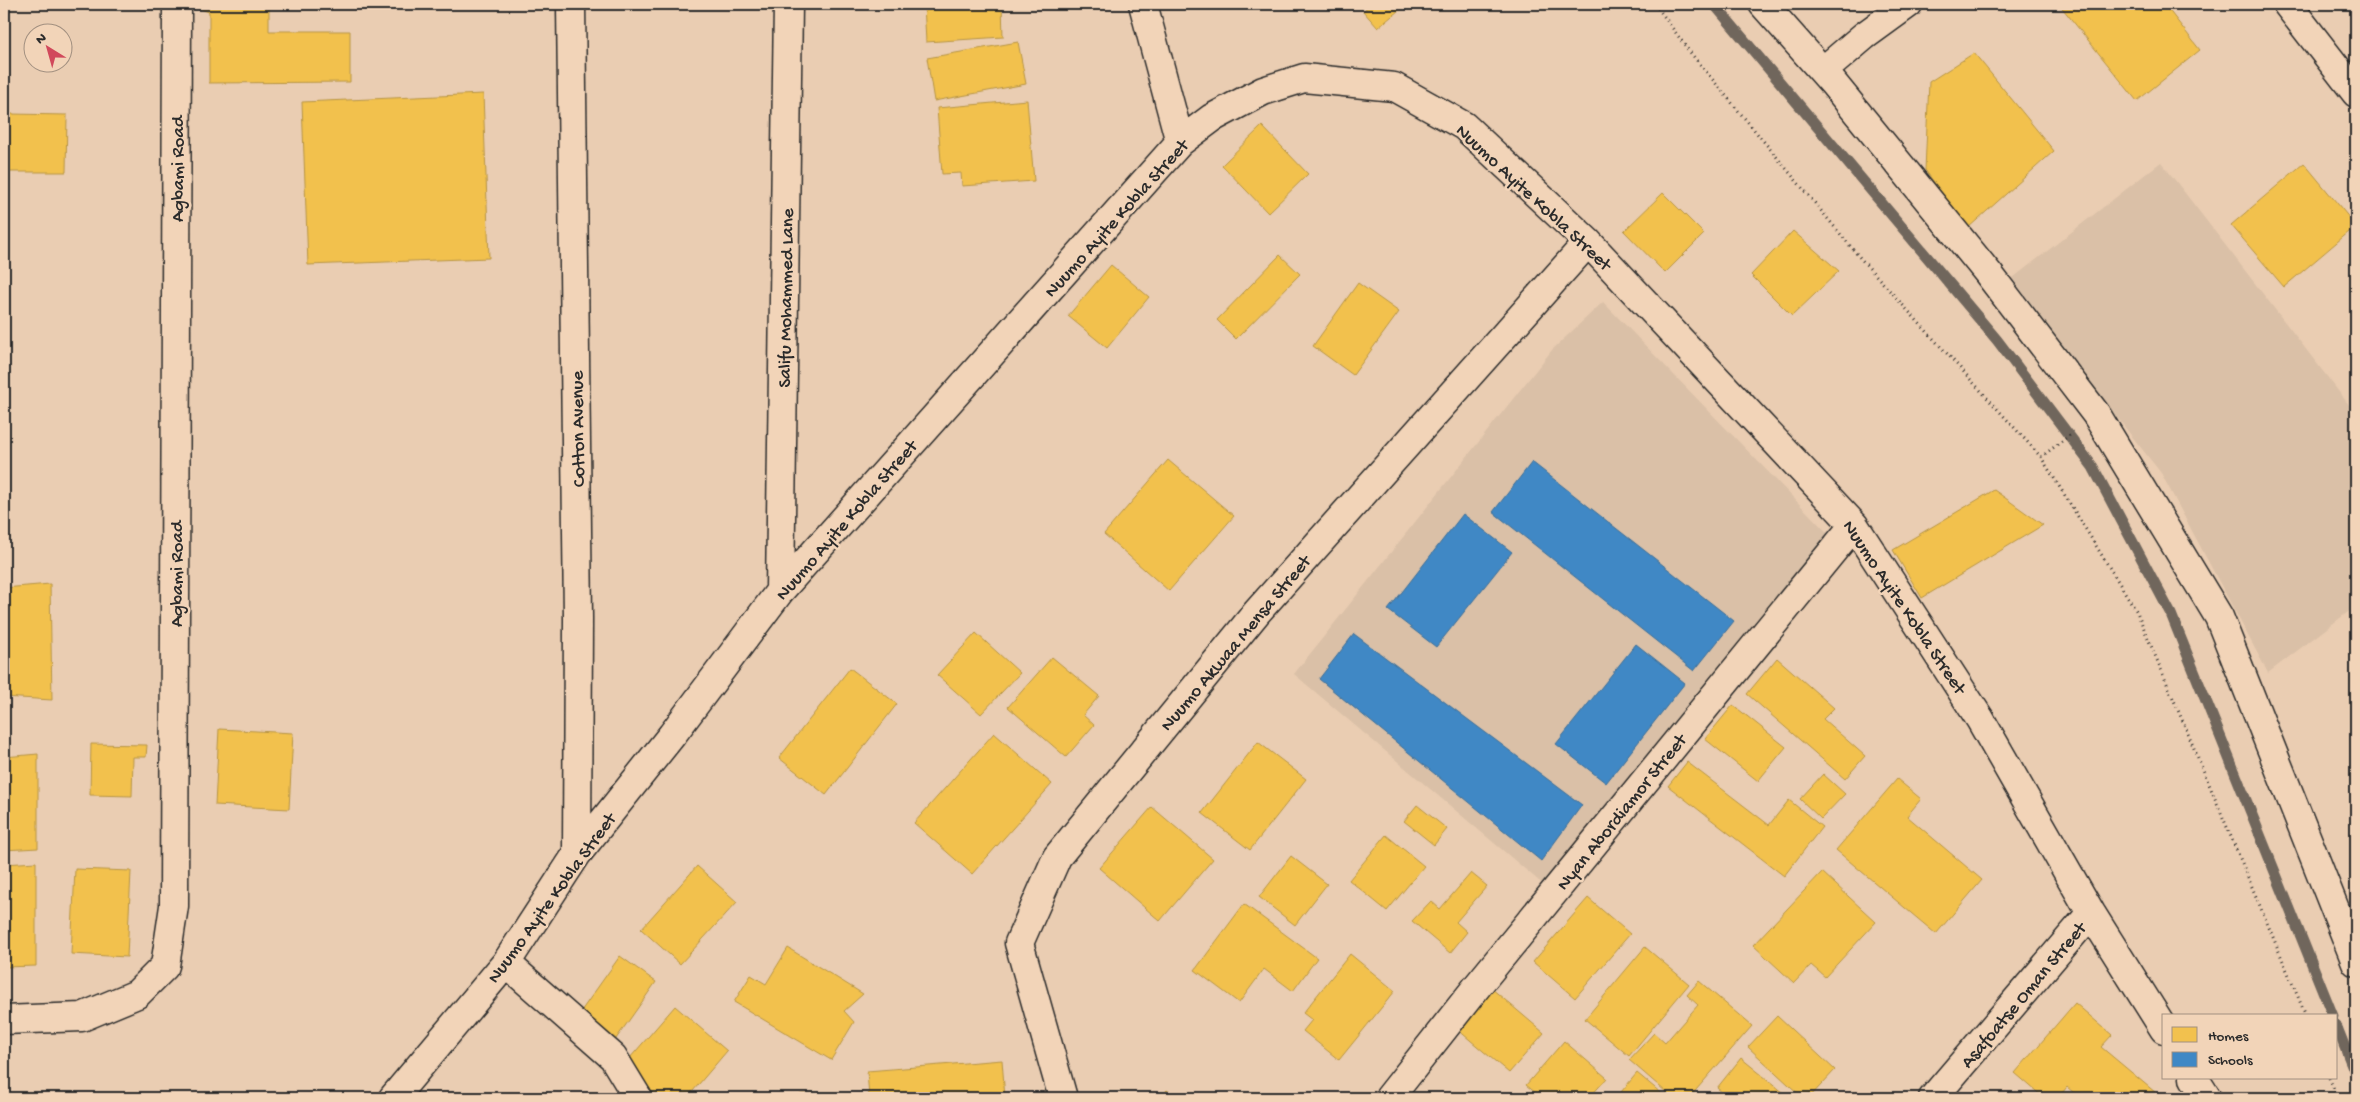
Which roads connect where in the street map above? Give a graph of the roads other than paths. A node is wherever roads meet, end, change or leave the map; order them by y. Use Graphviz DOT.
graph roads {
  1 [pos="177,4"];
  2 [pos="571,4"];
  3 [pos="788,4"];
  4 [pos="1143,4"];
  5 [pos="1763,4"];
  6 [pos="1908,4"];
  7 [pos="2287,4"];
  8 [pos="1823,71"];
  9 [pos="2356,93"];
  10 [pos="1180,142"];
  11 [pos="1588,242"];
  12 [pos="1854,525"];
  13 [pos="780,591"];
  14 [pos="577,854"];
  15 [pos="2091,913"];
  16 [pos="506,962"];
  17 [pos="2356,962"];
  18 [pos="4,1020"];
  19 [pos="2162,1026"];
  20 [pos="2195,1080"];
  21 [pos="393,1098"];
  22 [pos="638,1098"];
  23 [pos="1064,1098"];
  24 [pos="1389,1098"];
  25 [pos="1933,1098"];
  26 [pos="2207,1098"];
  1 -- 18 [label="street, Agbami Road"];
  2 -- 14 [label="street, Cotton Avenue"];
  3 -- 13 [label="street, Salifu Mohammed Lane"];
  4 -- 10 [label="street"];
  5 -- 8 [label="street"];
  6 -- 8 [label="street"];
  7 -- 9 [label="street"];
  8 -- 17 [label="street"];
  10 -- 11 [label="street, Nuumo Ayite Kobla Street"];
  10 -- 13 [label="street, Nuumo Ayite Kobla Street"];
  11 -- 12 [label="street, Nuumo Ayite Kobla Street"];
  11 -- 23 [label="street, Nuumo Akwaa Mensa Street"];
  12 -- 15 [label="street, Nuumo Ayite Kobla Street"];
  12 -- 24 [label="street, Nyan Abordiamor Street"];
  13 -- 14 [label="street, Nuumo Ayite Kobla Street"];
  14 -- 16 [label="street, Nuumo Ayite Kobla Street"];
  15 -- 19 [label="street, Nuumo Ayite Kobla Street"];
  15 -- 25 [label="street, Asafoatse Oman Street"];
  16 -- 21 [label="street, Nuumo Ayite Kobla Street"];
  16 -- 22 [label="street"];
  20 -- 26 [label="street"];
}
